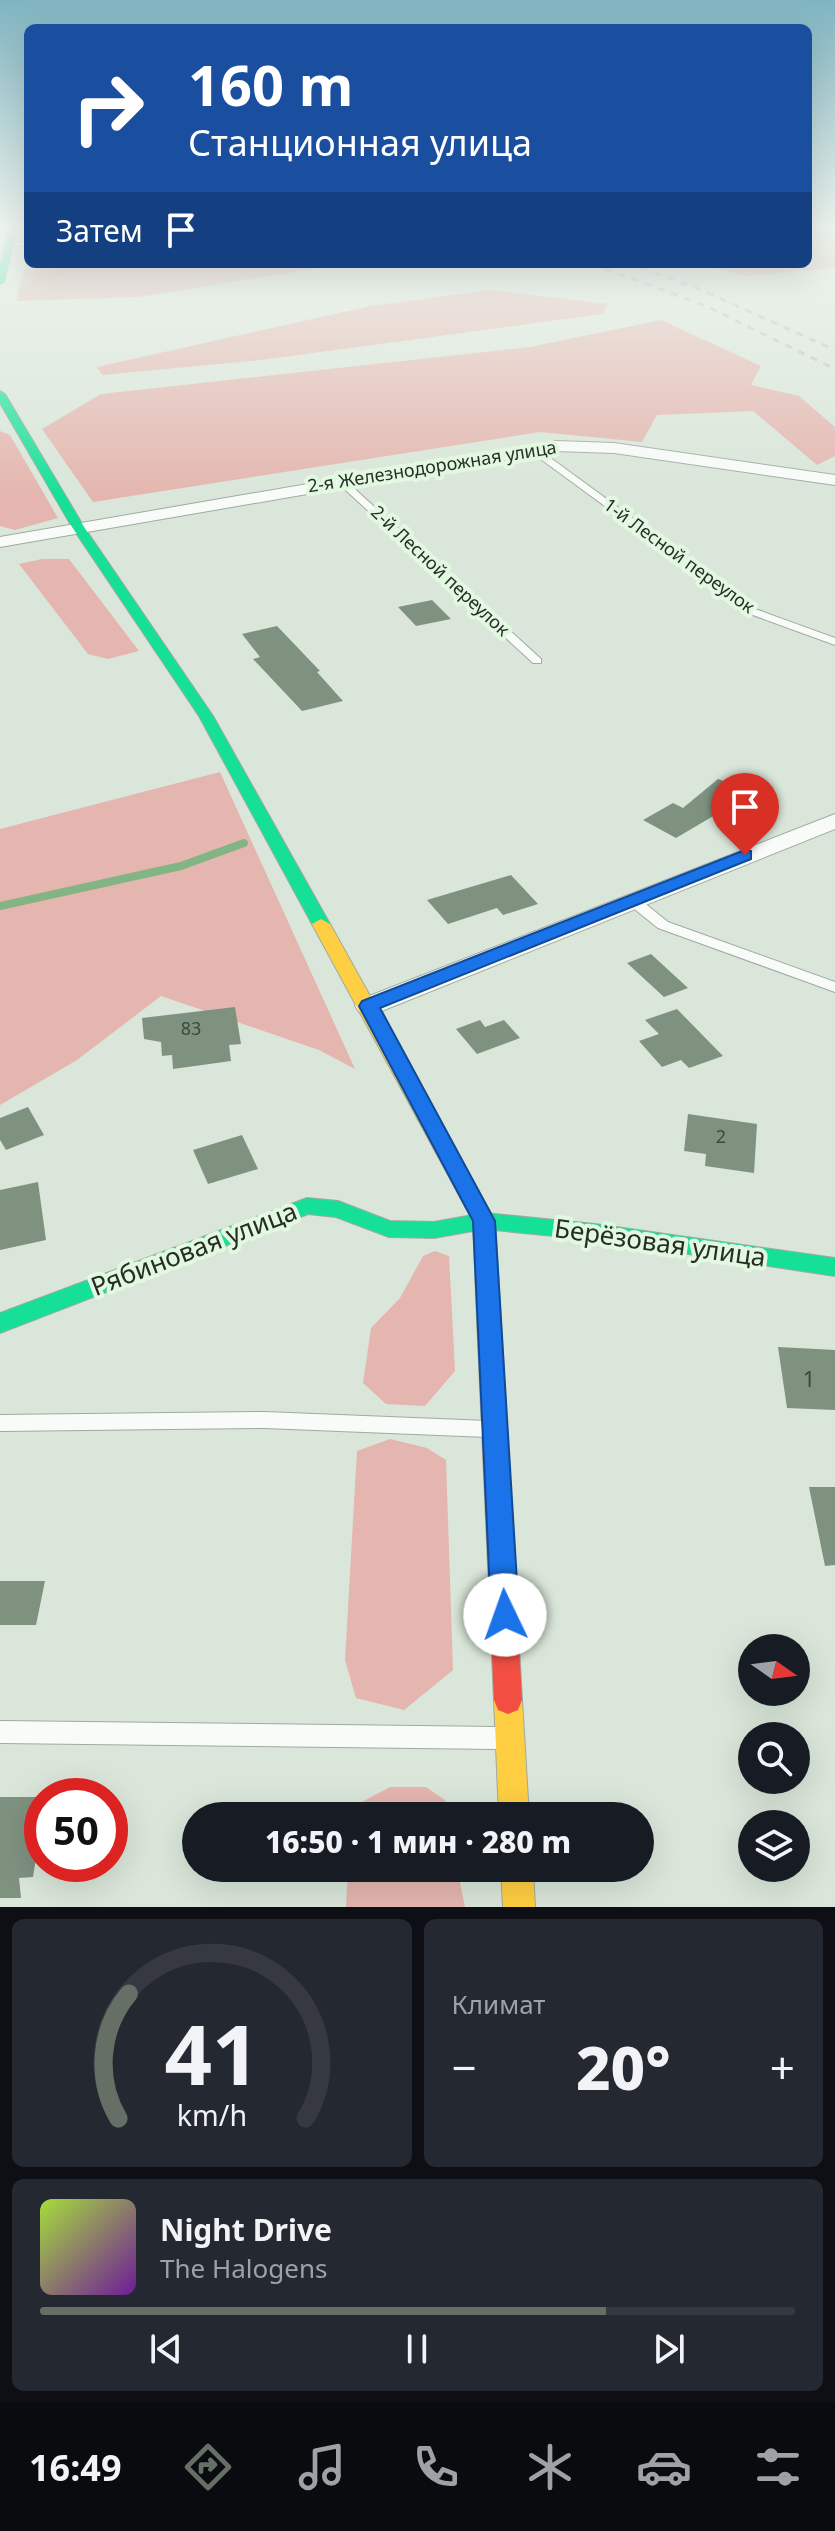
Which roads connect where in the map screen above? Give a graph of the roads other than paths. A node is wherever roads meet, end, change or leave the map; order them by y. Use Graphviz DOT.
graph roads {
  1 [pos="0,394"];
  2 [pos="534,450"];
  3 [pos="835,480"];
  4 [pos="342,482"];
  5 [pos="78,527"];
  6 [pos="0,542"];
  7 [pos="835,642"];
  8 [pos="537,661"];
  9 [pos="835,821"];
  10 [pos="632,900"];
  11 [pos="835,987"];
  12 [pos="369,1006"];
  13 [pos="484,1221"];
  14 [pos="835,1267"];
  15 [pos="0,1323"];
  16 [pos="0,1423"];
  17 [pos="496,1429"];
  18 [pos="0,1732"];
  19 [pos="511,1739"];
  20 [pos="513,1802"];
  21 [pos="518,1882"];
  22 [pos="519,1907"];
  1 -- 5 [label="main road"];
  2 -- 3 [label="street, 2-я Железнодорожная улица"];
  2 -- 4 [label="street, 2-я Железнодорожная улица"];
  2 -- 7 [label="lane, 1-й Лесной переулок"];
  4 -- 5 [label="street, 2-я Железнодорожная улица"];
  4 -- 8 [label="lane, 2-й Лесной переулок"];
  5 -- 6 [label="street, 2-я Железнодорожная улица"];
  5 -- 12 [label="main road"];
  9 -- 10 [label="street"];
  10 -- 11 [label="lane"];
  10 -- 12 [label="street"];
  12 -- 13 [label="main road"];
  13 -- 14 [label="main road, Берёзовая улица"];
  13 -- 15 [label="main road, Рябиновая улица"];
  13 -- 17 [label="main road"];
  16 -- 17 [label="lane"];
  17 -- 19 [label="main road"];
  18 -- 19 [label="lane"];
  19 -- 20 [label="main road"];
  21 -- 22 [label="main road"];
}
